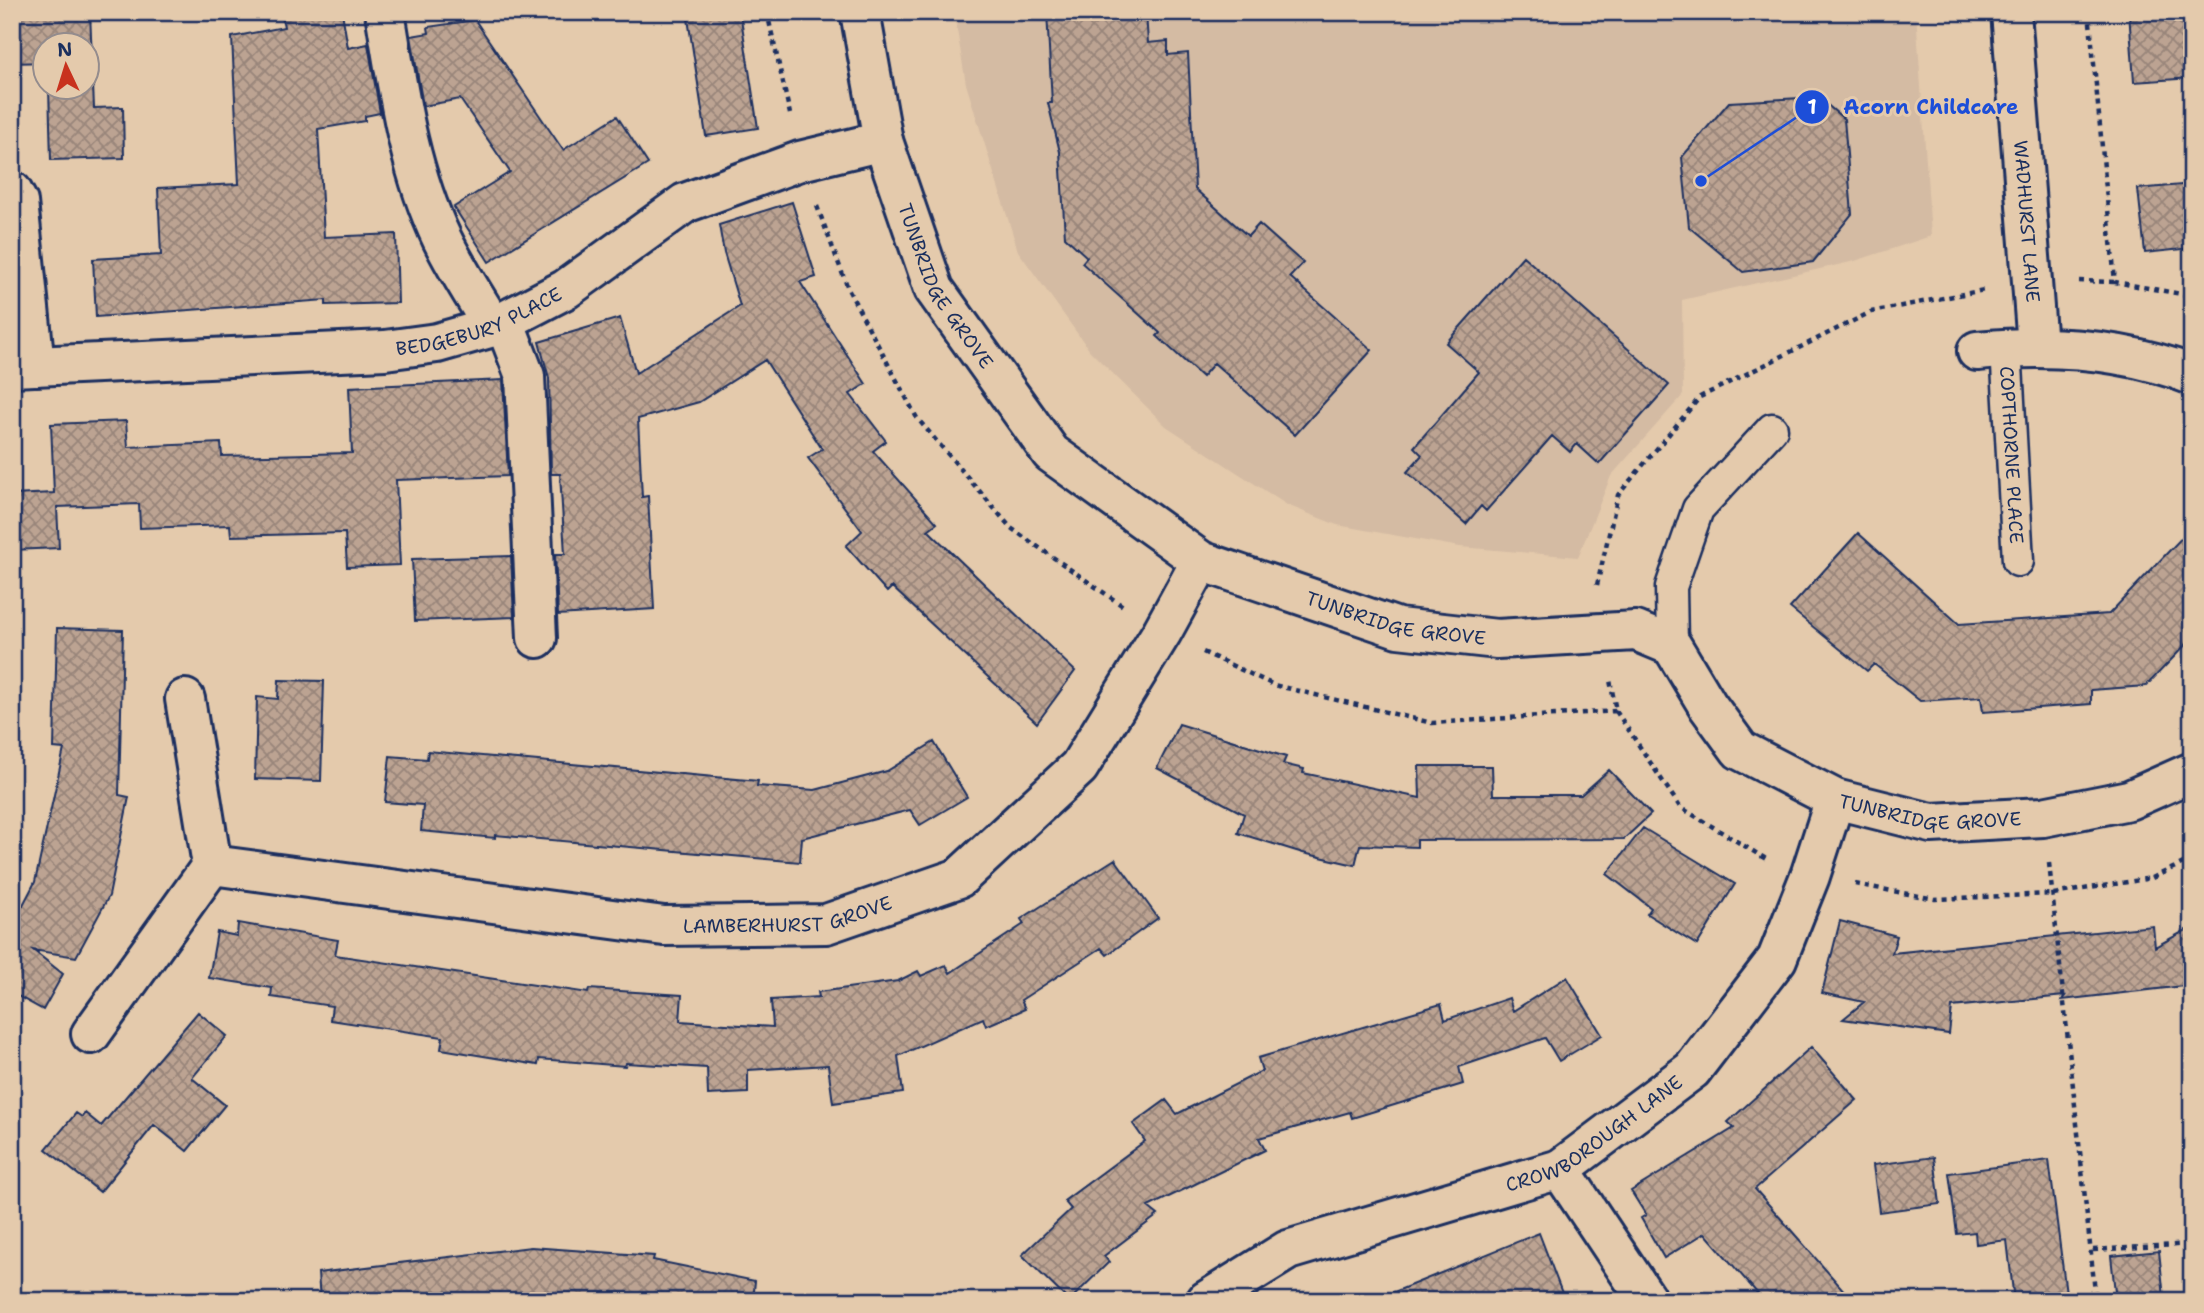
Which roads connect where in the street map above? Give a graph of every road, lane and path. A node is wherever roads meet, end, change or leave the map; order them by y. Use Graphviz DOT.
graph roads {
  1 [pos="385,12"];
  2 [pos="767,12"];
  3 [pos="860,12"];
  4 [pos="2011,12"];
  5 [pos="2089,12"];
  6 [pos="883,141"];
  7 [pos="800,161"];
  8 [pos="12,191"];
  9 [pos="2031,280"];
  10 [pos="2115,282"];
  11 [pos="2192,296"];
  12 [pos="498,324"];
  13 [pos="2007,348"];
  14 [pos="24,366"];
  15 [pos="2192,375"];
  16 [pos="1772,429"];
  17 [pos="1201,561"];
  18 [pos="2018,561"];
  19 [pos="1162,632"];
  20 [pos="1601,634"];
  21 [pos="537,638"];
  22 [pos="1672,646"];
  23 [pos="185,699"];
  24 [pos="2192,772"];
  25 [pos="1835,799"];
  26 [pos="2043,817"];
  27 [pos="212,865"];
  28 [pos="91,1034"];
  29 [pos="1560,1168"];
  30 [pos="2192,1244"];
  31 [pos="2093,1250"];
  32 [pos="1206,1301"];
  33 [pos="1648,1301"];
  34 [pos="2096,1301"];
  1 -- 12 [label="street"];
  2 -- 7 [label="path"];
  3 -- 6 [label="street, TUNBRIDGE GROVE"];
  4 -- 9 [label="street, WADHURST LANE"];
  5 -- 10 [label="path"];
  6 -- 7 [label="street, BEDGEBURY PLACE"];
  6 -- 17 [label="street, TUNBRIDGE GROVE"];
  7 -- 12 [label="street, BEDGEBURY PLACE"];
  7 -- 19 [label="path"];
  8 -- 14 [label="street, BEDGEBURY PLACE"];
  9 -- 10 [label="path"];
  9 -- 13 [label="street, WADHURST LANE"];
  9 -- 20 [label="path"];
  10 -- 11 [label="path"];
  12 -- 14 [label="street, BEDGEBURY PLACE"];
  12 -- 21 [label="street"];
  13 -- 15 [label="street"];
  13 -- 18 [label="lane, COPTHORNE PLACE"];
  16 -- 22 [label="lane"];
  17 -- 19 [label="street, LAMBERHURST GROVE"];
  17 -- 20 [label="street, TUNBRIDGE GROVE"];
  19 -- 20 [label="path"];
  19 -- 27 [label="street, LAMBERHURST GROVE"];
  20 -- 22 [label="street, TUNBRIDGE GROVE"];
  22 -- 25 [label="street, TUNBRIDGE GROVE"];
  23 -- 27 [label="street"];
  24 -- 26 [label="street, TUNBRIDGE GROVE"];
  25 -- 26 [label="street, TUNBRIDGE GROVE"];
  25 -- 29 [label="street, CROWBOROUGH LANE"];
  26 -- 31 [label="path"];
  27 -- 28 [label="street"];
  29 -- 32 [label="street, CROWBOROUGH LANE"];
  29 -- 33 [label="street"];
  30 -- 31 [label="path"];
  31 -- 34 [label="path"];
}
